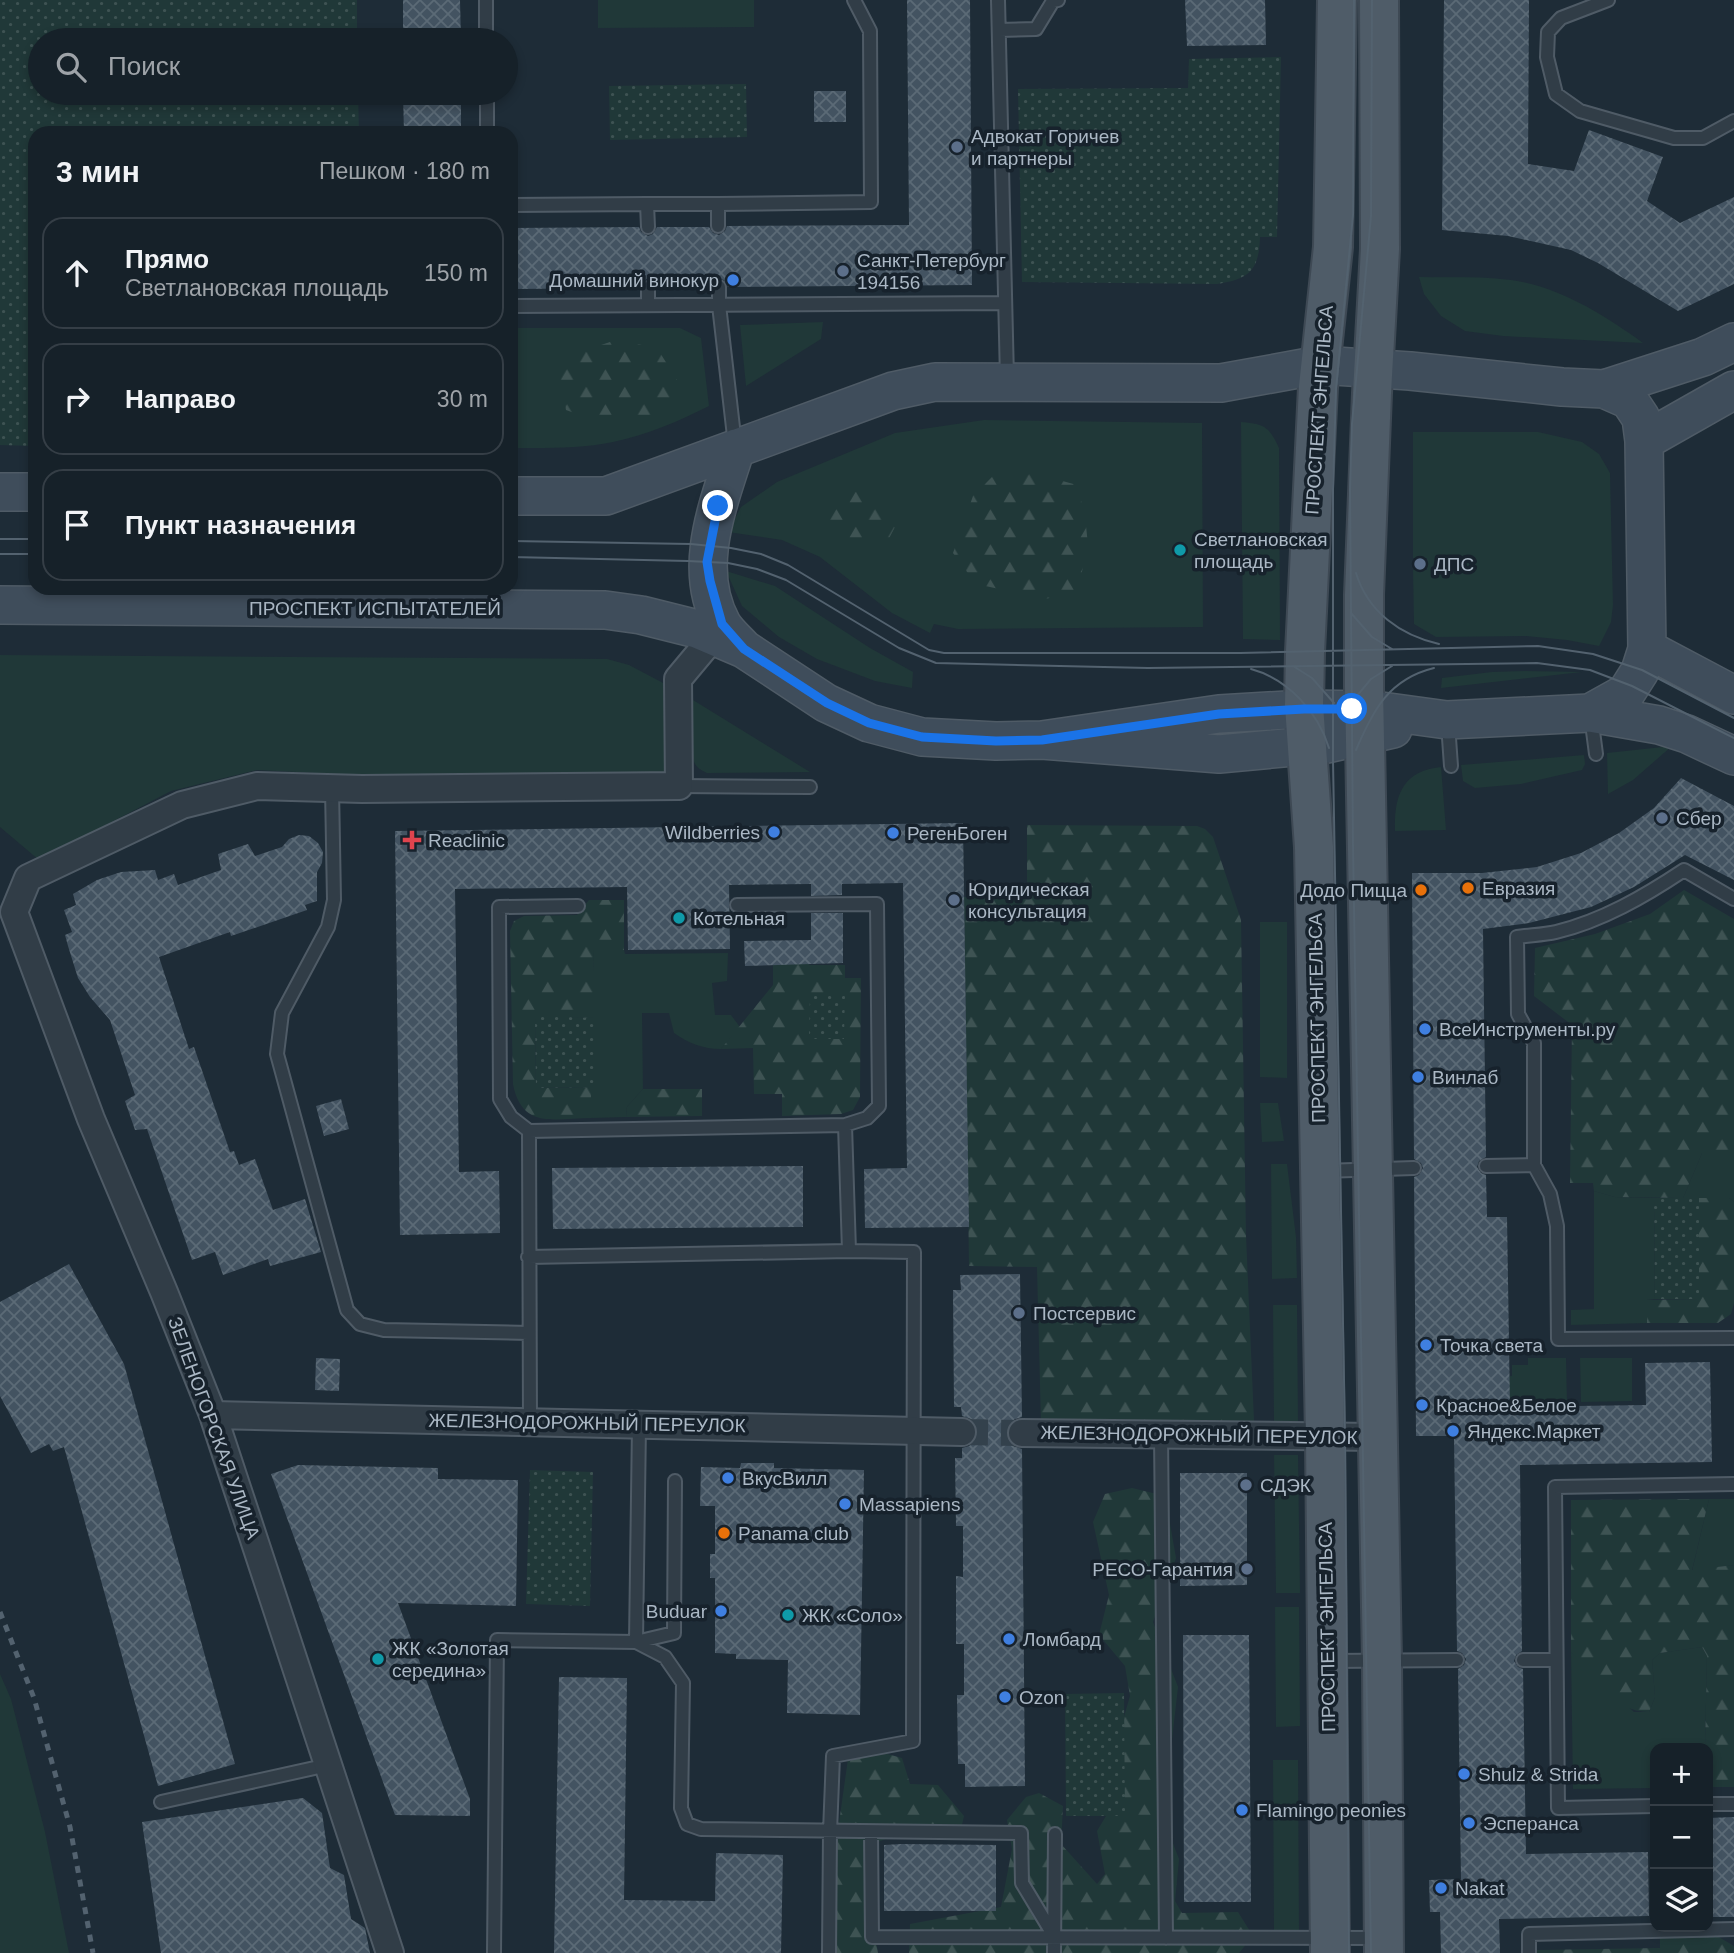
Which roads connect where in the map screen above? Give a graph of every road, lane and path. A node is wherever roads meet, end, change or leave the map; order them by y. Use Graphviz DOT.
graph roads {
  1 [pos="486,0"];
  2 [pos="854,0"];
  3 [pos="998,0"];
  4 [pos="1058,0"];
  5 [pos="1338,0"];
  6 [pos="1379,0"];
  7 [pos="1608,0"];
  8 [pos="486,28"];
  9 [pos="999,30"];
  10 [pos="487,105"];
  11 [pos="1734,121"];
  12 [pos="487,126"];
  13 [pos="648,204"];
  14 [pos="718,204"];
  15 [pos="518,205"];
  16 [pos="718,226"];
  17 [pos="648,227"];
  18 [pos="719,287"];
  19 [pos="648,288"];
  20 [pos="1005,303"];
  21 [pos="648,305"];
  22 [pos="719,305"];
  23 [pos="518,306"];
  24 [pos="1734,342"];
  25 [pos="1319,376"];
  26 [pos="1372,381"];
  27 [pos="1007,383"];
  28 [pos="1604,389"];
  29 [pos="1734,390"];
  30 [pos="1644,441"];
  31 [pos="736,448"];
  32 [pos="0,492"];
  33 [pos="28,492"];
  34 [pos="518,496"];
  35 [pos="0,606"];
  36 [pos="729,642"];
  37 [pos="1647,649"];
  38 [pos="1734,695"];
  39 [pos="1304,709"];
  40 [pos="1590,713"];
  41 [pos="1439,720"];
  42 [pos="1365,722"];
  43 [pos="1042,740"];
  44 [pos="1306,747"];
  45 [pos="1596,754"];
  46 [pos="1734,756"];
  47 [pos="1451,765"];
  48 [pos="679,786"];
  49 [pos="810,787"];
  50 [pos="332,788"];
  51 [pos="1734,899"];
  52 [pos="737,905"];
  53 [pos="578,906"];
  54 [pos="845,1125"];
  55 [pos="529,1131"];
  56 [pos="1534,1165"];
  57 [pos="1486,1166"];
  58 [pos="1414,1168"];
  59 [pos="1371,1169"];
  60 [pos="1319,1171"];
  61 [pos="849,1251"];
  62 [pos="528,1257"];
  63 [pos="529,1333"];
  64 [pos="1734,1338"];
  65 [pos="213,1415"];
  66 [pos="530,1422"];
  67 [pos="639,1425"];
  68 [pos="912,1431"];
  69 [pos="962,1432"];
  70 [pos="1022,1433"];
  71 [pos="1161,1434"];
  72 [pos="1325,1436"];
  73 [pos="1377,1437"];
  74 [pos="675,1481"];
  75 [pos="1734,1484"];
  76 [pos="636,1642"];
  77 [pos="1457,1660"];
  78 [pos="1522,1660"];
  79 [pos="1556,1660"];
  80 [pos="1328,1661"];
  81 [pos="1382,1661"];
  82 [pos="328,1765"];
  83 [pos="161,1802"];
  84 [pos="1713,1804"];
  85 [pos="1734,1804"];
  86 [pos="1650,1805"];
  87 [pos="830,1832"];
  88 [pos="871,1832"];
  89 [pos="1055,1834"];
  90 [pos="1713,1929"];
  91 [pos="1734,1929"];
  92 [pos="1650,1930"];
  93 [pos="1054,1936"];
  94 [pos="1166,1938"];
  95 [pos="1330,1946"];
  96 [pos="1384,1946"];
  97 [pos="390,1953"];
  98 [pos="494,1953"];
  99 [pos="830,1953"];
  100 [pos="1054,1953"];
  101 [pos="1529,1953"];
  1 -- 8 [label="lane"];
  2 -- 14 [label="lane"];
  3 -- 9 [label="lane"];
  4 -- 9 [label="lane"];
  5 -- 25 [label="main road, ПРОСПЕКТ ЭНГЕЛЬСА"];
  6 -- 26 [label="main road"];
  7 -- 11 [label="lane"];
  9 -- 20 [label="lane"];
  10 -- 12 [label="lane"];
  13 -- 14 [label="lane"];
  13 -- 15 [label="lane"];
  13 -- 17 [label="lane"];
  14 -- 16 [label="lane"];
  18 -- 22 [label="lane"];
  19 -- 21 [label="lane"];
  20 -- 22 [label="lane"];
  20 -- 27 [label="lane"];
  21 -- 22 [label="lane"];
  21 -- 23 [label="lane"];
  22 -- 31 [label="lane"];
  24 -- 28 [label="main road"];
  25 -- 26 [label="main road"];
  25 -- 27 [label="main road"];
  25 -- 39 [label="main road, ПРОСПЕКТ ЭНГЕЛЬСА"];
  26 -- 28 [label="main road"];
  26 -- 42 [label="main road"];
  27 -- 31 [label="main road"];
  28 -- 30 [label="main road"];
  29 -- 30 [label="main road"];
  30 -- 37 [label="main road"];
  31 -- 34 [label="main road"];
  31 -- 36 [label="main road"];
  32 -- 33 [label="main road"];
  35 -- 36 [label="main road, ПРОСПЕКТ ИСПЫТАТЕЛЕЙ"];
  36 -- 43 [label="main road"];
  36 -- 48 [label="street"];
  37 -- 38 [label="main road"];
  37 -- 40 [label="main road"];
  39 -- 42 [label="main road"];
  39 -- 43 [label="main road"];
  39 -- 44 [label="main road, ПРОСПЕКТ ЭНГЕЛЬСА"];
  40 -- 41 [label="main road"];
  40 -- 45 [label="lane"];
  40 -- 46 [label="main road"];
  41 -- 42 [label="main road"];
  41 -- 47 [label="lane"];
  42 -- 44 [label="main road"];
  42 -- 59 [label="main road"];
  43 -- 44 [label="main road"];
  44 -- 60 [label="main road, ПРОСПЕКТ ЭНГЕЛЬСА"];
  48 -- 49 [label="lane"];
  48 -- 50 [label="street"];
  50 -- 63 [label="lane"];
  50 -- 65 [label="street, ЗЕЛЕНОГОРСКАЯ УЛИЦА"];
  51 -- 56 [label="lane"];
  52 -- 54 [label="lane"];
  53 -- 55 [label="lane"];
  54 -- 55 [label="lane"];
  54 -- 61 [label="lane"];
  55 -- 62 [label="lane"];
  56 -- 57 [label="lane"];
  56 -- 64 [label="lane"];
  58 -- 59 [label="lane"];
  59 -- 60 [label="lane"];
  59 -- 73 [label="main road"];
  60 -- 72 [label="main road, ПРОСПЕКТ ЭНГЕЛЬСА"];
  61 -- 62 [label="lane"];
  61 -- 68 [label="lane"];
  62 -- 63 [label="lane"];
  63 -- 66 [label="lane"];
  65 -- 66 [label="street, ЖЕЛЕЗНОДОРОЖНЫЙ ПЕРЕУЛОК"];
  65 -- 82 [label="street, ЗЕЛЕНОГОРСКАЯ УЛИЦА"];
  66 -- 67 [label="street, ЖЕЛЕЗНОДОРОЖНЫЙ ПЕРЕУЛОК"];
  67 -- 68 [label="street, ЖЕЛЕЗНОДОРОЖНЫЙ ПЕРЕУЛОК"];
  67 -- 76 [label="lane"];
  68 -- 69 [label="street, ЖЕЛЕЗНОДОРОЖНЫЙ ПЕРЕУЛОК"];
  68 -- 87 [label="lane"];
  70 -- 71 [label="street, ЖЕЛЕЗНОДОРОЖНЫЙ ПЕРЕУЛОК"];
  71 -- 72 [label="street, ЖЕЛЕЗНОДОРОЖНЫЙ ПЕРЕУЛОК"];
  71 -- 94 [label="lane"];
  72 -- 73 [label="street, ЖЕЛЕЗНОДОРОЖНЫЙ ПЕРЕУЛОК"];
  72 -- 80 [label="main road, ПРОСПЕКТ ЭНГЕЛЬСА"];
  73 -- 81 [label="main road"];
  74 -- 76 [label="lane"];
  75 -- 79 [label="lane"];
  76 -- 87 [label="lane"];
  76 -- 98 [label="lane"];
  77 -- 81 [label="lane"];
  78 -- 79 [label="lane"];
  79 -- 86 [label="lane"];
  80 -- 81 [label="lane"];
  80 -- 95 [label="main road, ПРОСПЕКТ ЭНГЕЛЬСА"];
  81 -- 96 [label="main road"];
  82 -- 83 [label="lane"];
  82 -- 97 [label="street, ЗЕЛЕНОГОРСКАЯ УЛИЦА"];
  84 -- 85 [label="lane"];
  87 -- 88 [label="lane"];
  87 -- 99 [label="lane"];
  88 -- 93 [label="lane"];
  88 -- 93 [label="lane"];
  89 -- 93 [label="lane"];
  90 -- 91 [label="lane"];
  92 -- 101 [label="lane"];
  93 -- 94 [label="lane"];
  93 -- 100 [label="lane"];
  94 -- 95 [label="lane"];
  95 -- 96 [label="lane"];
}
